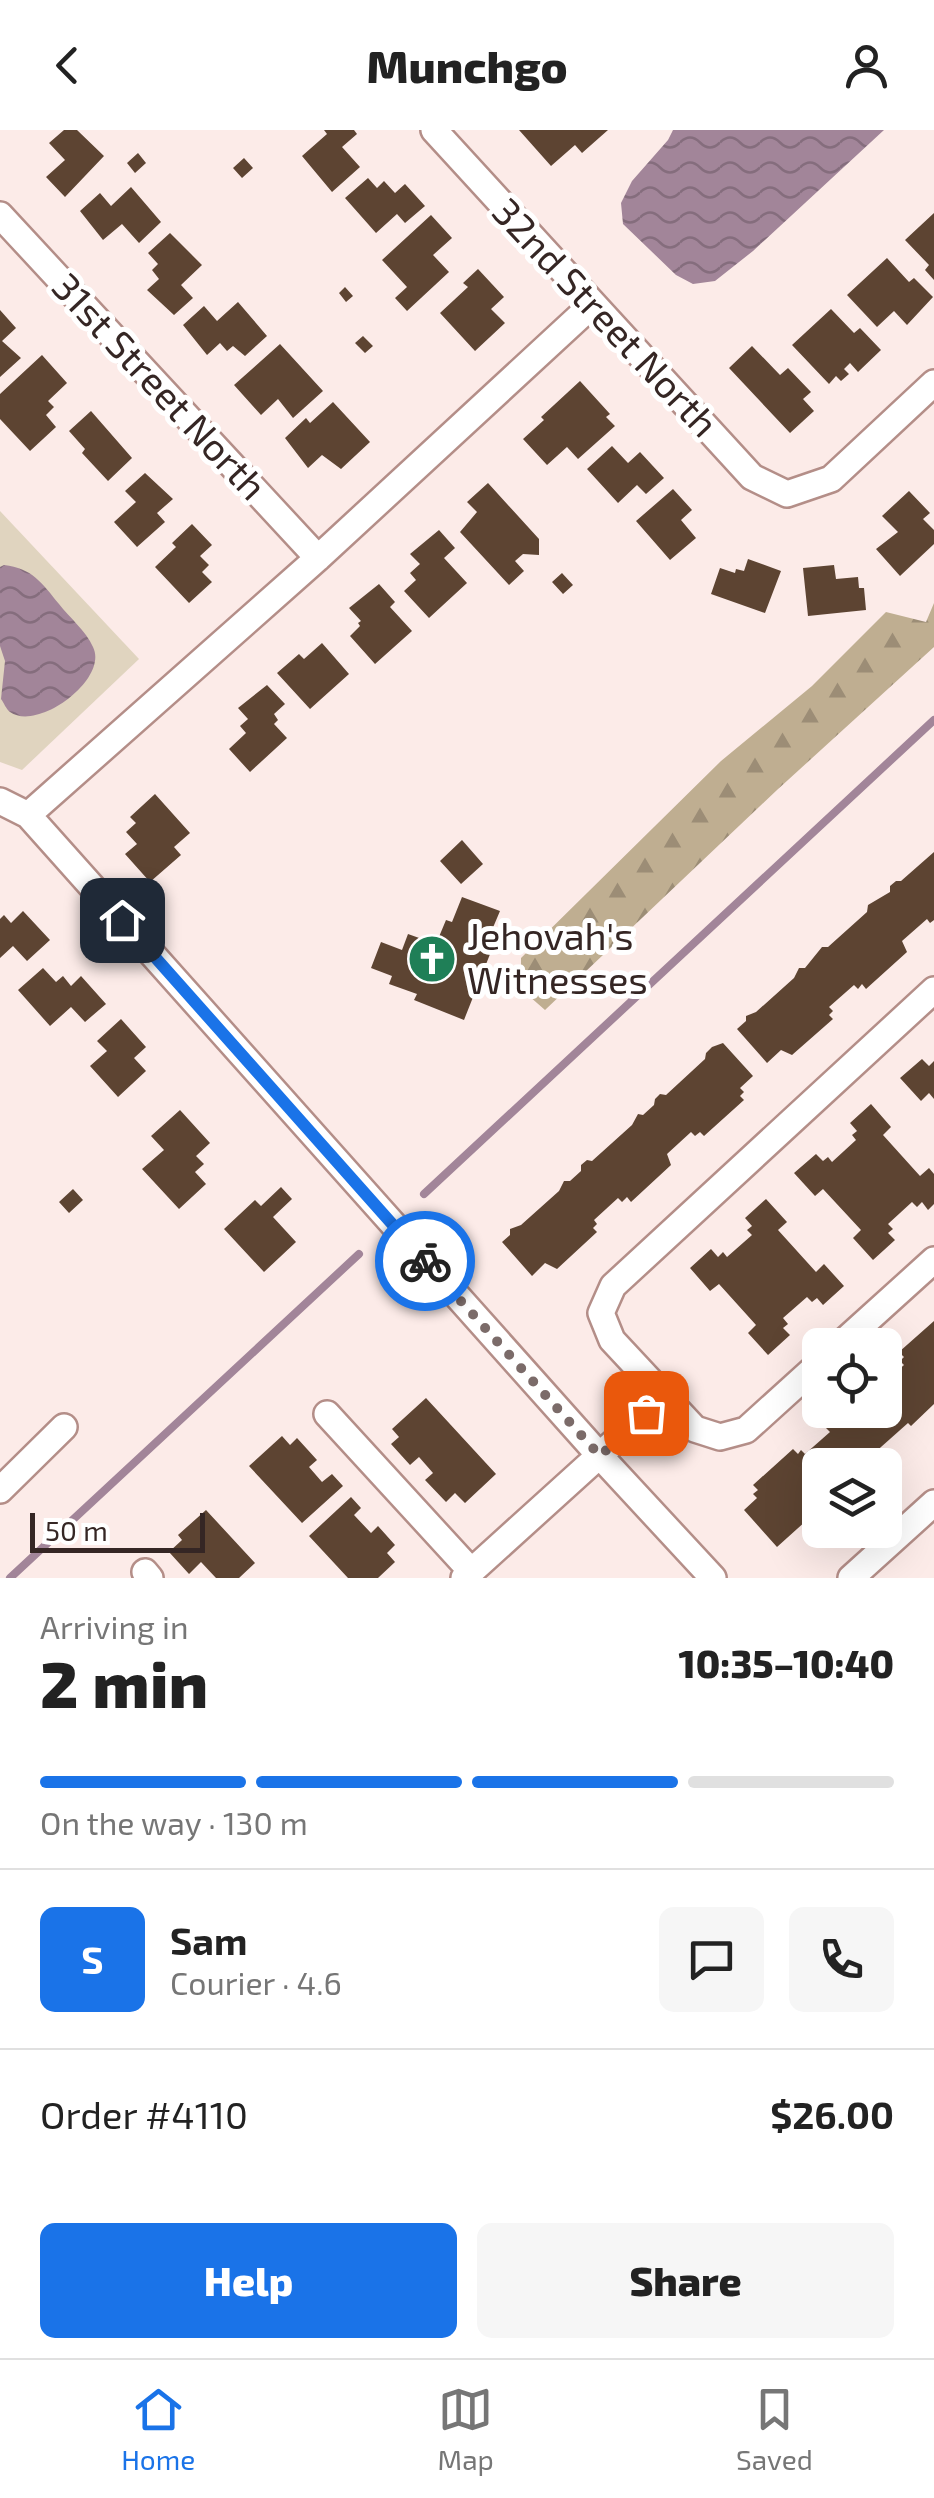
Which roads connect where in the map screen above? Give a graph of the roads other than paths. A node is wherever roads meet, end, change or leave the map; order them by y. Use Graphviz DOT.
graph roads {
  1 [pos="434,130"];
  2 [pos="0,215"];
  3 [pos="592,305"];
  4 [pos="934,382"];
  5 [pos="318,558"];
  6 [pos="0,801"];
  7 [pos="28,815"];
  8 [pos="934,990"];
  9 [pos="934,1260"];
  10 [pos="859,1328"];
  11 [pos="802,1379"];
  12 [pos="664,1396"];
  13 [pos="326,1414"];
  14 [pos="64,1427"];
  15 [pos="600,1456"];
  16 [pos="0,1490"];
  17 [pos="934,1503"];
  18 [pos="467,1575"];
  19 [pos="713,1578"];
  20 [pos="851,1578"];
  1 -- 3 [label="street, 32nd Street North"];
  2 -- 5 [label="street, 31st Street North"];
  3 -- 4 [label="street, 32nd Street North"];
  3 -- 5 [label="street"];
  5 -- 7 [label="street"];
  6 -- 7 [label="street"];
  7 -- 15 [label="street"];
  8 -- 12 [label="street"];
  9 -- 10 [label="street"];
  11 -- 12 [label="street"];
  12 -- 15 [label="street"];
  13 -- 18 [label="street"];
  14 -- 16 [label="street"];
  15 -- 18 [label="street"];
  15 -- 19 [label="street"];
  17 -- 20 [label="street"];
}
